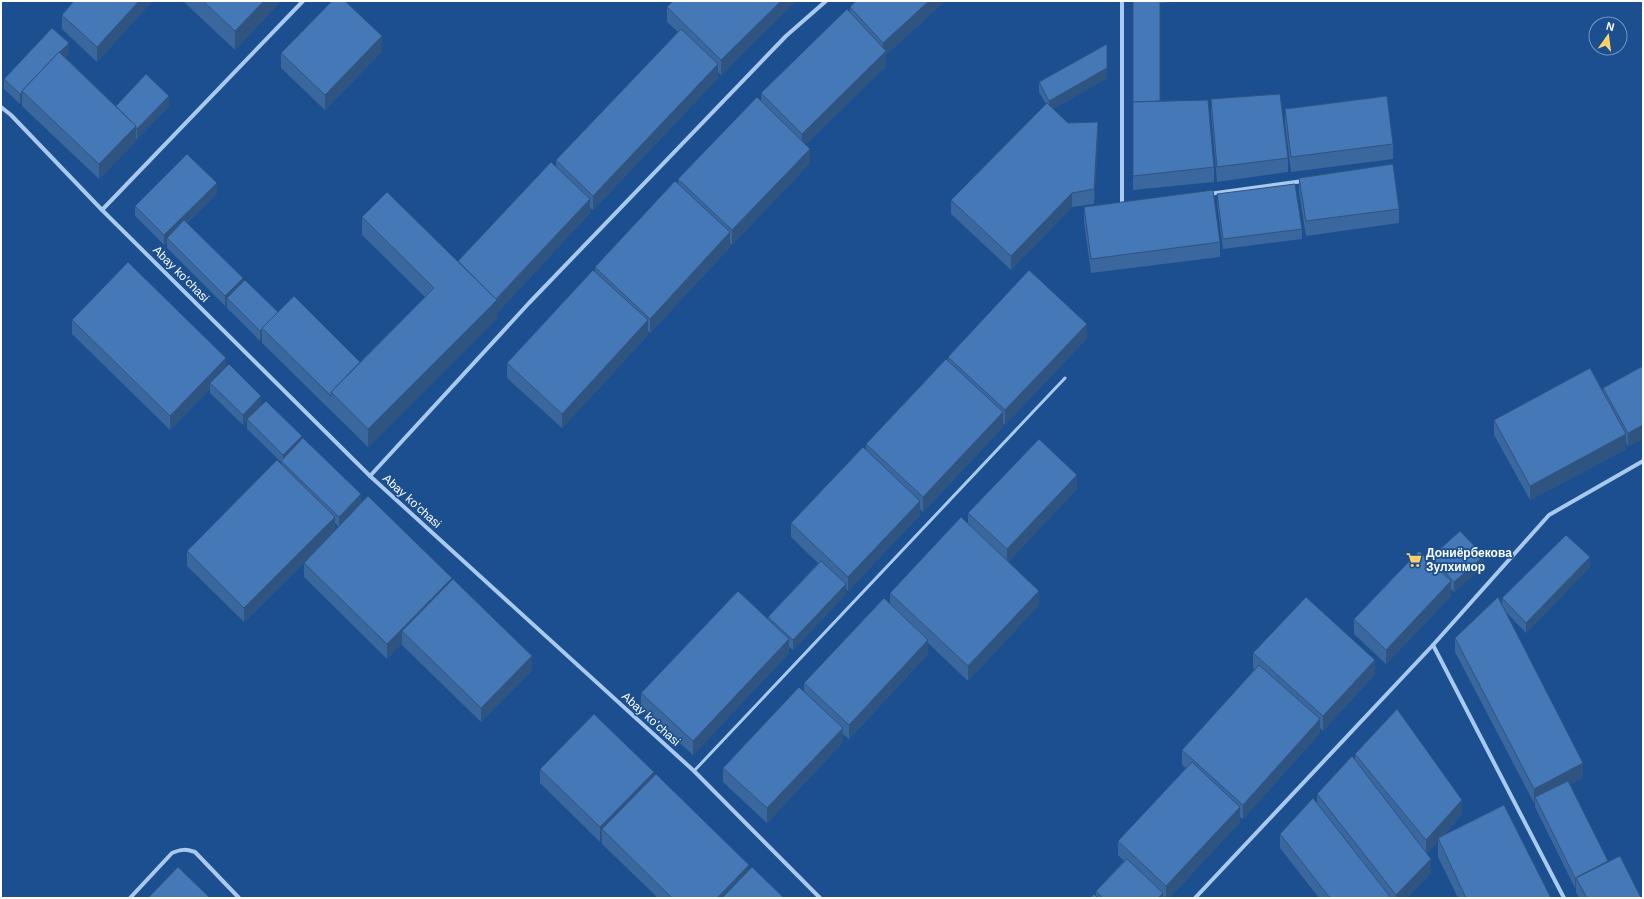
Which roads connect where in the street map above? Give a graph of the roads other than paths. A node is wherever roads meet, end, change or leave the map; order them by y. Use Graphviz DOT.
graph roads {
  1 [pos="303,1"];
  2 [pos="826,1"];
  3 [pos="1122,1"];
  4 [pos="1,107"];
  5 [pos="1310,180"];
  6 [pos="1200,196"];
  7 [pos="1130,204"];
  8 [pos="102,210"];
  9 [pos="1065,378"];
  10 [pos="1643,461"];
  11 [pos="370,476"];
  12 [pos="1433,645"];
  13 [pos="694,772"];
  14 [pos="130,898"];
  15 [pos="239,898"];
  16 [pos="820,898"];
  17 [pos="1195,898"];
  18 [pos="1564,898"];
  1 -- 8 [label="street"];
  2 -- 11 [label="street"];
  3 -- 7 [label="street"];
  4 -- 8 [label="street, Abay ko'chasi"];
  5 -- 6 [label="street"];
  8 -- 11 [label="street, Abay ko'chasi"];
  9 -- 13 [label="lane"];
  10 -- 12 [label="street"];
  11 -- 13 [label="street, Abay ko'chasi"];
  12 -- 17 [label="street"];
  12 -- 18 [label="street"];
  13 -- 16 [label="street, Abay ko'chasi"];
  14 -- 15 [label="street"];
}
